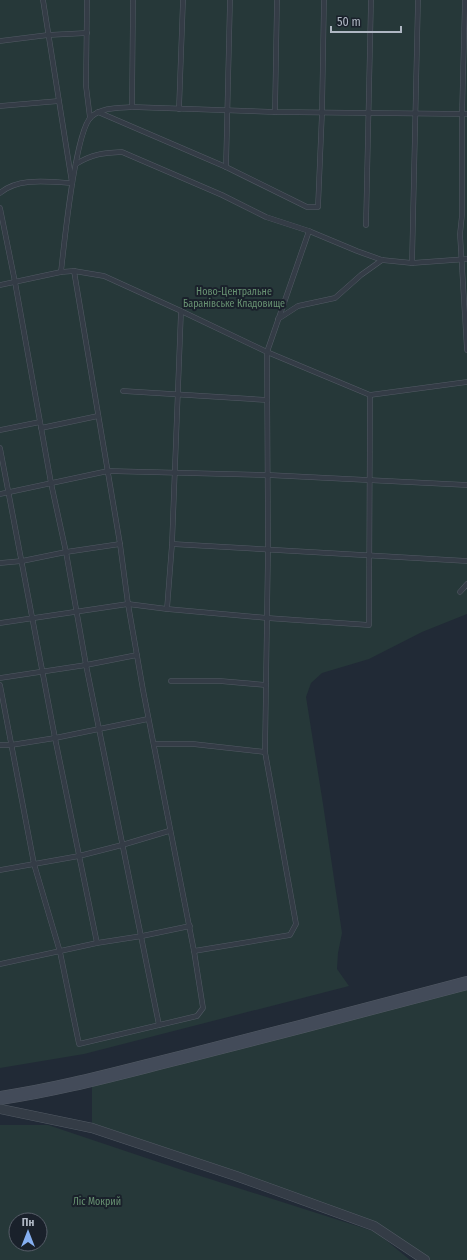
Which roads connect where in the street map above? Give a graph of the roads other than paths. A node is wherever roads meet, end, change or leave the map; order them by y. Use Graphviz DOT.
graph roads {
  1 [pos="43,0"];
  2 [pos="87,0"];
  3 [pos="133,0"];
  4 [pos="183,0"];
  5 [pos="230,0"];
  6 [pos="277,0"];
  7 [pos="324,0"];
  8 [pos="371,0"];
  9 [pos="418,0"];
  10 [pos="465,0"];
  11 [pos="87,33"];
  12 [pos="48,35"];
  13 [pos="0,41"];
  14 [pos="59,101"];
  15 [pos="0,106"];
  16 [pos="132,107"];
  17 [pos="179,109"];
  18 [pos="228,110"];
  19 [pos="98,112"];
  20 [pos="275,112"];
  21 [pos="322,112"];
  22 [pos="369,113"];
  23 [pos="416,114"];
  24 [pos="464,114"];
  25 [pos="90,118"];
  26 [pos="76,164"];
  27 [pos="226,167"];
  28 [pos="72,183"];
  29 [pos="0,193"];
  30 [pos="0,208"];
  31 [pos="366,225"];
  32 [pos="309,231"];
  33 [pos="382,260"];
  34 [pos="460,260"];
  35 [pos="467,260"];
  36 [pos="412,263"];
  37 [pos="61,272"];
  38 [pos="74,272"];
  39 [pos="15,282"];
  40 [pos="0,285"];
  41 [pos="181,311"];
  42 [pos="278,319"];
  43 [pos="467,350"];
  44 [pos="267,352"];
  45 [pos="467,382"];
  46 [pos="123,391"];
  47 [pos="178,394"];
  48 [pos="370,395"];
  49 [pos="268,400"];
  50 [pos="98,416"];
  51 [pos="40,422"];
  52 [pos="41,428"];
  53 [pos="0,430"];
  54 [pos="0,448"];
  55 [pos="108,471"];
  56 [pos="175,472"];
  57 [pos="268,475"];
  58 [pos="370,481"];
  59 [pos="51,484"];
  60 [pos="467,486"];
  61 [pos="8,492"];
  62 [pos="0,494"];
  63 [pos="120,544"];
  64 [pos="172,544"];
  65 [pos="268,549"];
  66 [pos="66,552"];
  67 [pos="369,554"];
  68 [pos="22,561"];
  69 [pos="467,561"];
  70 [pos="0,563"];
  71 [pos="467,584"];
  72 [pos="460,592"];
  73 [pos="128,604"];
  74 [pos="167,609"];
  75 [pos="76,611"];
  76 [pos="33,618"];
  77 [pos="267,618"];
  78 [pos="0,623"];
  79 [pos="136,655"];
  80 [pos="86,665"];
  81 [pos="43,672"];
  82 [pos="0,678"];
  83 [pos="172,681"];
  84 [pos="0,685"];
  85 [pos="266,685"];
  86 [pos="148,719"];
  87 [pos="98,729"];
  88 [pos="55,738"];
  89 [pos="154,744"];
  90 [pos="0,745"];
  91 [pos="11,745"];
  92 [pos="264,752"];
  93 [pos="169,831"];
  94 [pos="122,845"];
  95 [pos="79,856"];
  96 [pos="34,864"];
  97 [pos="0,870"];
  98 [pos="190,926"];
  99 [pos="142,936"];
  100 [pos="97,943"];
  101 [pos="194,951"];
  102 [pos="60,952"];
  103 [pos="0,964"];
  104 [pos="467,983"];
  105 [pos="159,1025"];
  106 [pos="0,1098"];
  107 [pos="0,1109"];
  108 [pos="425,1260"];
  1 -- 12 [label="lane"];
  2 -- 11 [label="lane"];
  3 -- 16 [label="lane"];
  4 -- 17 [label="lane"];
  5 -- 18 [label="lane"];
  6 -- 20 [label="lane"];
  7 -- 21 [label="lane"];
  8 -- 22 [label="lane"];
  9 -- 23 [label="lane"];
  10 -- 24 [label="lane"];
  11 -- 12 [label="lane"];
  11 -- 25 [label="lane"];
  12 -- 13 [label="lane"];
  12 -- 14 [label="lane"];
  14 -- 15 [label="lane"];
  14 -- 28 [label="lane"];
  16 -- 17 [label="lane"];
  16 -- 19 [label="lane"];
  17 -- 18 [label="lane"];
  18 -- 20 [label="lane"];
  18 -- 27 [label="lane"];
  19 -- 25 [label="lane"];
  19 -- 27 [label="lane"];
  20 -- 21 [label="lane"];
  21 -- 22 [label="lane"];
  21 -- 27 [label="lane"];
  22 -- 23 [label="lane"];
  22 -- 31 [label="lane"];
  23 -- 24 [label="lane"];
  23 -- 36 [label="lane"];
  24 -- 34 [label="lane"];
  25 -- 26 [label="lane"];
  26 -- 28 [label="lane"];
  26 -- 32 [label="lane"];
  28 -- 29 [label="lane"];
  28 -- 37 [label="lane"];
  30 -- 39 [label="lane"];
  32 -- 33 [label="lane"];
  32 -- 42 [label="lane"];
  33 -- 36 [label="lane"];
  33 -- 42 [label="lane"];
  34 -- 35 [label="lane"];
  34 -- 36 [label="lane"];
  34 -- 43 [label="lane"];
  37 -- 38 [label="lane"];
  37 -- 39 [label="lane"];
  38 -- 41 [label="lane"];
  38 -- 50 [label="lane"];
  39 -- 40 [label="lane"];
  39 -- 51 [label="lane"];
  41 -- 44 [label="lane"];
  41 -- 47 [label="lane"];
  42 -- 44 [label="lane"];
  44 -- 48 [label="lane"];
  44 -- 49 [label="lane"];
  45 -- 48 [label="lane"];
  46 -- 47 [label="lane"];
  47 -- 49 [label="lane"];
  47 -- 56 [label="lane"];
  48 -- 58 [label="lane"];
  49 -- 57 [label="lane"];
  50 -- 52 [label="lane"];
  50 -- 55 [label="lane"];
  51 -- 52 [label="lane"];
  51 -- 53 [label="lane"];
  52 -- 59 [label="lane"];
  54 -- 61 [label="lane"];
  55 -- 56 [label="lane"];
  55 -- 59 [label="lane"];
  55 -- 63 [label="lane"];
  56 -- 57 [label="lane"];
  56 -- 64 [label="lane"];
  57 -- 58 [label="lane"];
  57 -- 65 [label="lane"];
  58 -- 60 [label="lane"];
  58 -- 67 [label="lane"];
  59 -- 61 [label="lane"];
  59 -- 66 [label="lane"];
  61 -- 62 [label="lane"];
  61 -- 68 [label="lane"];
  63 -- 66 [label="lane"];
  63 -- 73 [label="lane"];
  64 -- 65 [label="lane"];
  64 -- 74 [label="lane"];
  65 -- 67 [label="lane"];
  65 -- 77 [label="lane"];
  66 -- 68 [label="lane"];
  66 -- 75 [label="lane"];
  67 -- 69 [label="lane"];
  67 -- 77 [label="lane"];
  68 -- 70 [label="lane"];
  68 -- 76 [label="lane"];
  71 -- 72 [label="lane"];
  73 -- 74 [label="lane"];
  73 -- 75 [label="lane"];
  73 -- 79 [label="lane"];
  74 -- 77 [label="lane"];
  75 -- 76 [label="lane"];
  75 -- 80 [label="lane"];
  76 -- 78 [label="lane"];
  76 -- 81 [label="lane"];
  77 -- 85 [label="lane"];
  79 -- 80 [label="lane"];
  79 -- 86 [label="lane"];
  80 -- 81 [label="lane"];
  80 -- 87 [label="lane"];
  81 -- 82 [label="lane"];
  81 -- 88 [label="lane"];
  83 -- 85 [label="lane"];
  84 -- 91 [label="lane"];
  85 -- 92 [label="lane"];
  86 -- 87 [label="lane"];
  86 -- 89 [label="lane"];
  87 -- 88 [label="lane"];
  87 -- 94 [label="lane"];
  88 -- 91 [label="lane"];
  88 -- 95 [label="lane"];
  89 -- 92 [label="lane"];
  89 -- 93 [label="lane"];
  90 -- 91 [label="lane"];
  91 -- 96 [label="lane"];
  92 -- 101 [label="lane"];
  93 -- 94 [label="lane"];
  93 -- 98 [label="lane"];
  94 -- 95 [label="lane"];
  94 -- 99 [label="lane"];
  95 -- 96 [label="lane"];
  95 -- 100 [label="lane"];
  96 -- 97 [label="lane"];
  96 -- 102 [label="lane"];
  98 -- 99 [label="lane"];
  98 -- 101 [label="lane"];
  99 -- 100 [label="lane"];
  99 -- 105 [label="lane"];
  100 -- 102 [label="lane"];
  101 -- 105 [label="lane"];
  102 -- 103 [label="lane"];
  102 -- 105 [label="lane"];
  104 -- 106 [label="main road"];
  107 -- 108 [label="street"];
}
